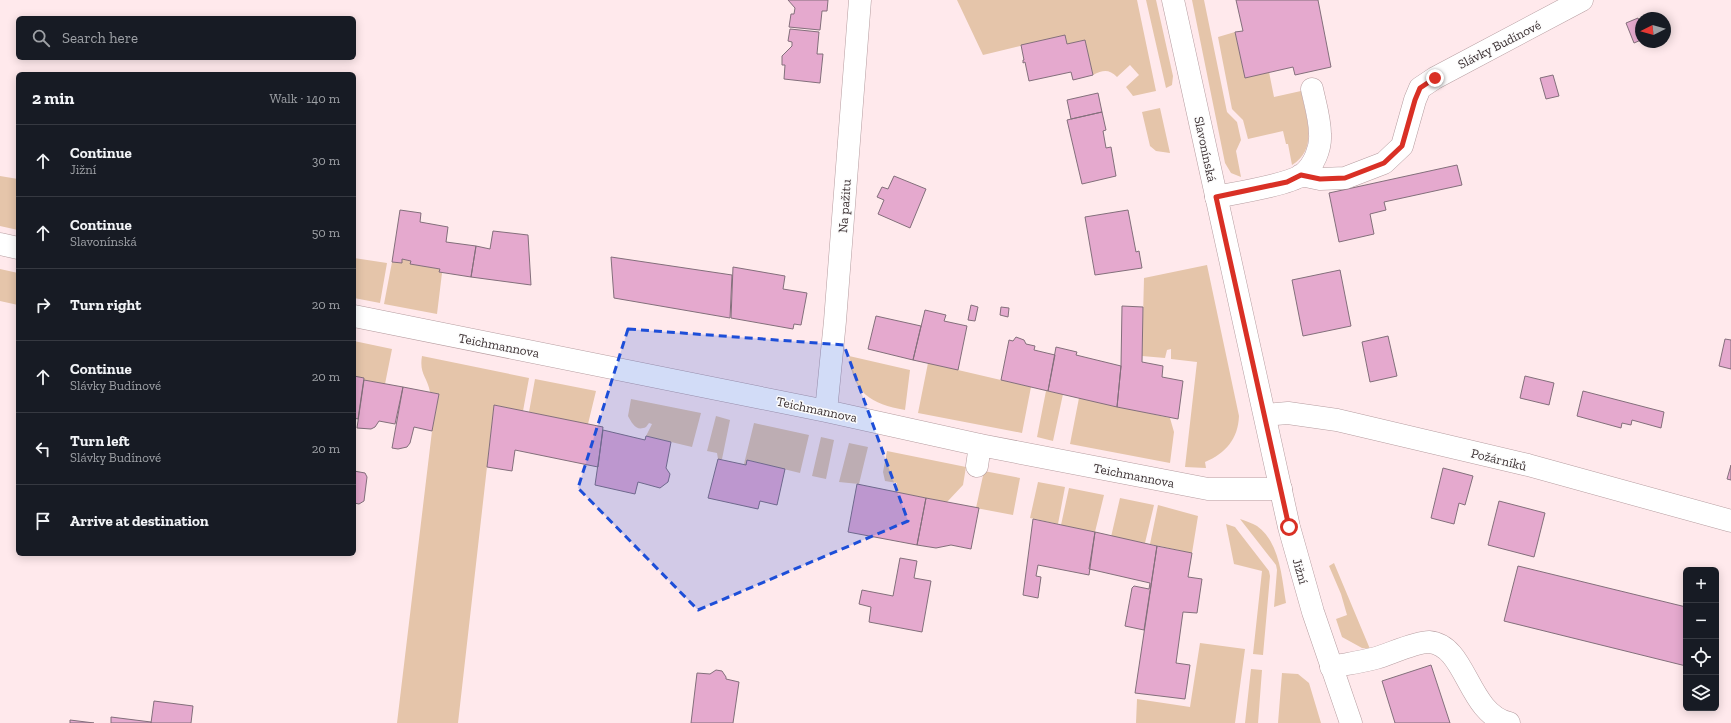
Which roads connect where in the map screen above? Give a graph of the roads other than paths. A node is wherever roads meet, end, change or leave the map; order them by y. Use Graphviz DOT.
graph roads {
  1 [pos="860,0"];
  2 [pos="1173,0"];
  3 [pos="1582,0"];
  4 [pos="1312,89"];
  5 [pos="1301,175"];
  6 [pos="1216,197"];
  7 [pos="0,244"];
  8 [pos="16,248"];
  9 [pos="356,316"];
  10 [pos="826,411"];
  11 [pos="1265,415"];
  12 [pos="980,445"];
  13 [pos="977,466"];
  14 [pos="1281,489"];
  15 [pos="1731,521"];
  16 [pos="1331,667"];
  17 [pos="1351,723"];
  18 [pos="1509,723"];
  1 -- 10 [label="street, Na pažitu"];
  2 -- 6 [label="street, Slavonínská"];
  3 -- 5 [label="street, Slávky Budínové"];
  4 -- 5 [label="street"];
  5 -- 6 [label="street"];
  6 -- 11 [label="street, Slavonínská"];
  7 -- 8 [label="street"];
  9 -- 10 [label="street, Teichmannova"];
  10 -- 12 [label="street, Teichmannova"];
  11 -- 14 [label="street, Jižní"];
  11 -- 15 [label="street, Požárníků"];
  12 -- 13 [label="street"];
  12 -- 14 [label="street, Teichmannova"];
  14 -- 16 [label="street, Jižní"];
  16 -- 17 [label="street, Jižní"];
  16 -- 18 [label="street"];
}
